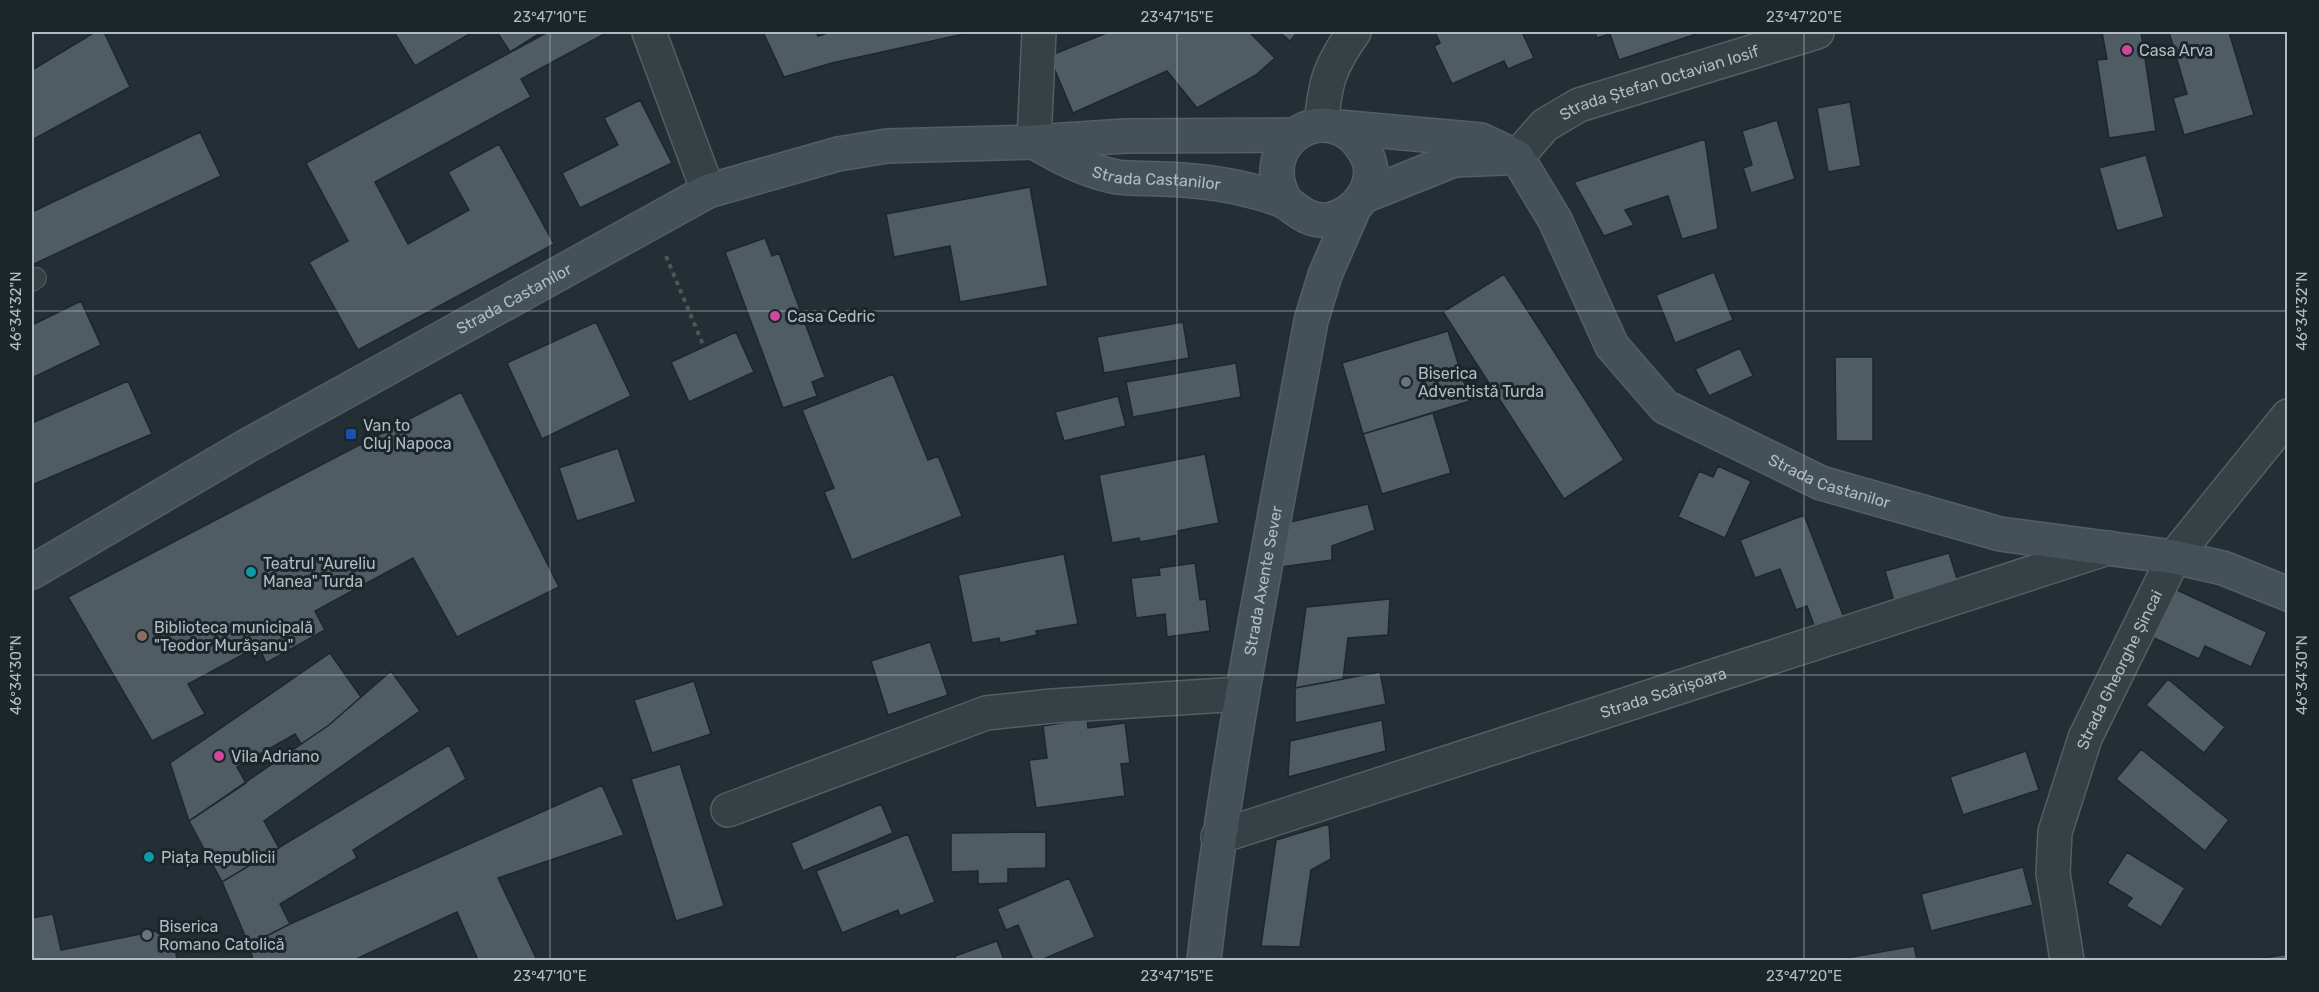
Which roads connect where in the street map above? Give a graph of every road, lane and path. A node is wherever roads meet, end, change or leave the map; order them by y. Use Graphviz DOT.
graph roads {
  1 [pos="649,32"];
  2 [pos="1039,32"];
  3 [pos="1354,32"];
  4 [pos="1817,32"];
  5 [pos="1318,129"];
  6 [pos="1034,142"];
  7 [pos="1517,157"];
  8 [pos="708,191"];
  9 [pos="1286,202"];
  10 [pos="1359,202"];
  11 [pos="652,222"];
  12 [pos="704,347"];
  13 [pos="2288,416"];
  14 [pos="2108,548"];
  15 [pos="2174,557"];
  16 [pos="32,572"];
  17 [pos="2288,594"];
  18 [pos="1241,694"];
  19 [pos="728,810"];
  20 [pos="1218,837"];
  21 [pos="1203,960"];
  22 [pos="2067,960"];
  1 -- 8 [label="street"];
  2 -- 6 [label="street"];
  3 -- 5 [label="street"];
  4 -- 7 [label="street, Strada Ștefan Octavian Iosif"];
  5 -- 6 [label="main road, Strada Castanilor"];
  5 -- 7 [label="main road, Strada Castanilor"];
  5 -- 9 [label="main road"];
  5 -- 10 [label="main road"];
  6 -- 8 [label="main road, Strada Castanilor"];
  6 -- 9 [label="main road, Strada Castanilor"];
  7 -- 10 [label="main road, Strada Castanilor"];
  7 -- 14 [label="main road, Strada Castanilor"];
  8 -- 11 [label="main road, Strada Castanilor"];
  9 -- 10 [label="main road, Strada Castanilor"];
  10 -- 18 [label="main road, Strada Axente Sever"];
  11 -- 12 [label="path"];
  11 -- 16 [label="main road, Strada Castanilor"];
  13 -- 15 [label="street, Strada Gheorghe Șincai"];
  14 -- 15 [label="main road, Strada Castanilor"];
  14 -- 20 [label="street, Strada Scărișoara"];
  15 -- 17 [label="main road, Strada Castanilor"];
  15 -- 22 [label="street, Strada Gheorghe Șincai"];
  18 -- 19 [label="street"];
  18 -- 20 [label="main road, Strada Axente Sever"];
  20 -- 21 [label="main road, Strada Axente Sever"];
}
